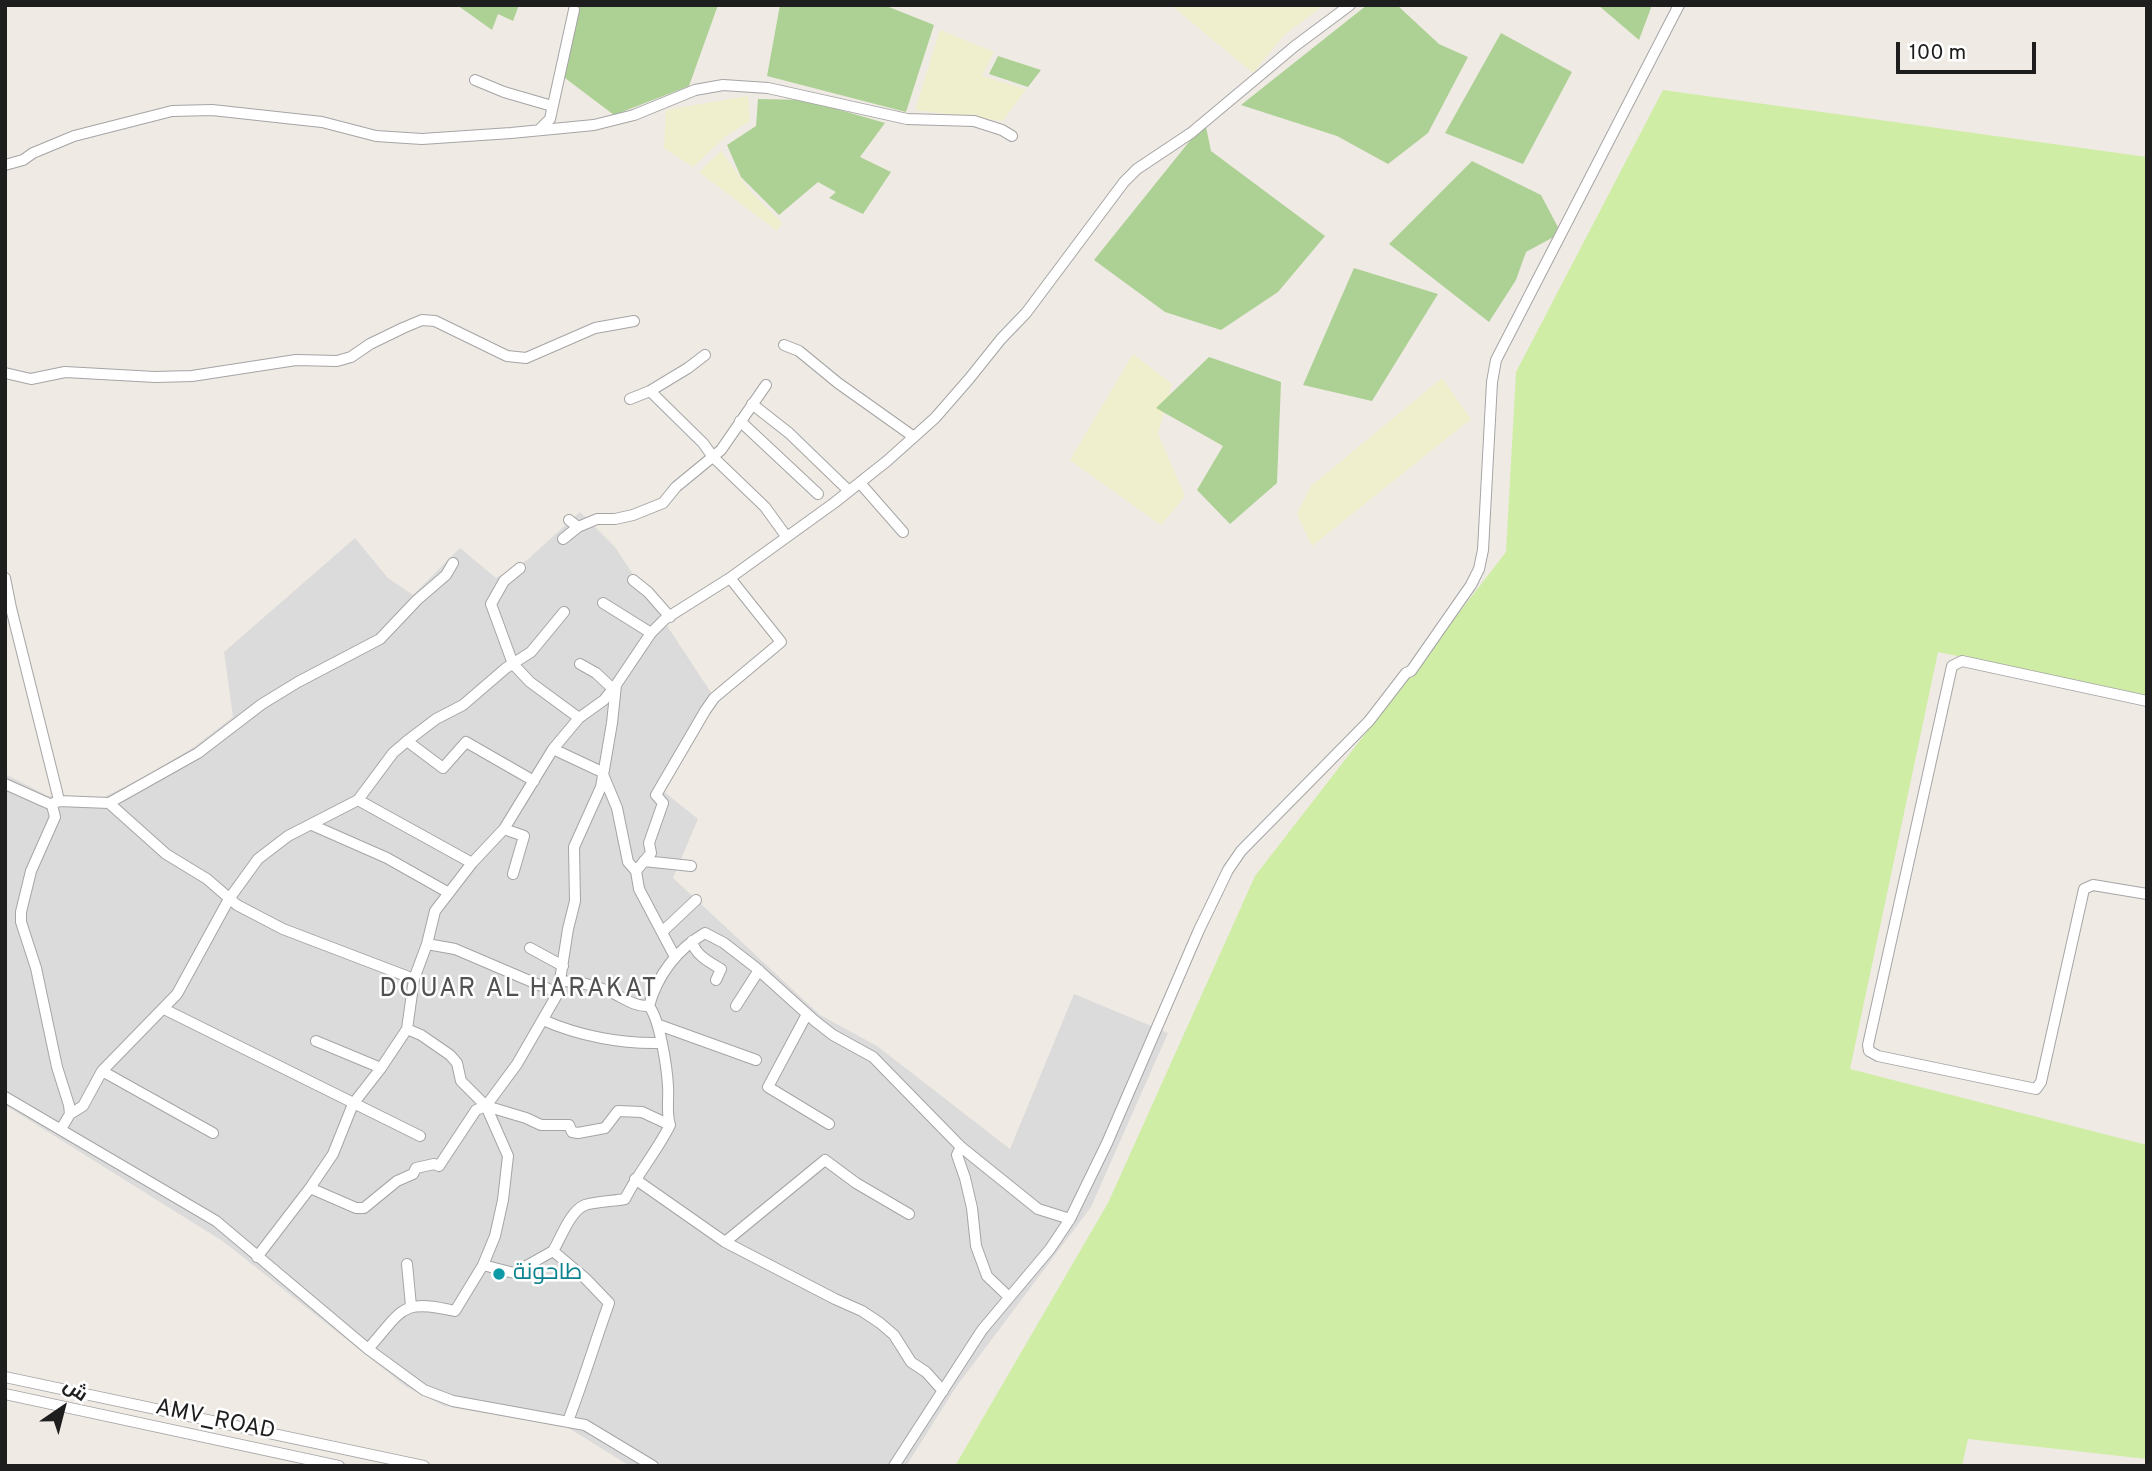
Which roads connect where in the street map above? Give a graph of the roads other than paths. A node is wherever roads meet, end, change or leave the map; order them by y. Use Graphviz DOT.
graph roads {
  1 [pos="1350,5"];
  2 [pos="1679,5"];
  3 [pos="574,10"];
  4 [pos="475,80"];
  5 [pos="552,106"];
  6 [pos="540,129"];
  7 [pos="1012,136"];
  8 [pos="5,165"];
  9 [pos="634,320"];
  10 [pos="784,345"];
  11 [pos="705,355"];
  12 [pos="5,373"];
  13 [pos="766,385"];
  14 [pos="650,391"];
  15 [pos="630,399"];
  16 [pos="752,404"];
  17 [pos="740,421"];
  18 [pos="914,436"];
  19 [pos="713,457"];
  20 [pos="860,483"];
  21 [pos="849,492"];
  22 [pos="818,494"];
  23 [pos="903,531"];
  24 [pos="786,536"];
  25 [pos="563,539"];
  26 [pos="453,563"];
  27 [pos="520,568"];
  28 [pos="5,578"];
  29 [pos="730,578"];
  30 [pos="634,580"];
  31 [pos="603,603"];
  32 [pos="564,612"];
  33 [pos="670,617"];
  34 [pos="651,633"];
  35 [pos="513,664"];
  36 [pos="580,664"];
  37 [pos="614,687"];
  38 [pos="2147,701"];
  39 [pos="579,718"];
  40 [pos="407,741"];
  41 [pos="553,750"];
  42 [pos="602,772"];
  43 [pos="534,781"];
  44 [pos="5,784"];
  45 [pos="358,800"];
  46 [pos="55,803"];
  47 [pos="109,803"];
  48 [pos="312,825"];
  49 [pos="504,829"];
  50 [pos="644,861"];
  51 [pos="472,863"];
  52 [pos="691,866"];
  53 [pos="636,871"];
  54 [pos="513,874"];
  55 [pos="449,893"];
  56 [pos="2147,894"];
  57 [pos="229,899"];
  58 [pos="696,900"];
  59 [pos="662,932"];
  60 [pos="692,941"];
  61 [pos="427,944"];
  62 [pos="530,948"];
  63 [pos="675,957"];
  64 [pos="563,966"];
  65 [pos="759,970"];
  66 [pos="414,979"];
  67 [pos="716,980"];
  68 [pos="559,981"];
  69 [pos="558,993"];
  70 [pos="649,1006"];
  71 [pos="736,1006"];
  72 [pos="164,1009"];
  73 [pos="807,1014"];
  74 [pos="543,1020"];
  75 [pos="659,1025"];
  76 [pos="407,1029"];
  77 [pos="316,1041"];
  78 [pos="660,1044"];
  79 [pos="756,1060"];
  80 [pos="381,1068"];
  81 [pos="102,1072"];
  82 [pos="5,1097"];
  83 [pos="353,1104"];
  84 [pos="486,1106"];
  85 [pos="70,1114"];
  86 [pos="829,1124"];
  87 [pos="670,1125"];
  88 [pos="61,1129"];
  89 [pos="213,1133"];
  90 [pos="420,1136"];
  91 [pos="961,1147"];
  92 [pos="635,1179"];
  93 [pos="310,1188"];
  94 [pos="909,1214"];
  95 [pos="1070,1219"];
  96 [pos="725,1242"];
  97 [pos="553,1251"];
  98 [pos="257,1256"];
  99 [pos="407,1265"];
  100 [pos="483,1265"];
  101 [pos="1009,1297"];
  102 [pos="411,1306"];
  103 [pos="368,1349"];
  104 [pos="5,1377"];
  105 [pos="28,1382"];
  106 [pos="943,1391"];
  107 [pos="5,1394"];
  108 [pos="25,1398"];
  109 [pos="568,1422"];
  110 [pos="339,1466"];
  111 [pos="424,1466"];
  112 [pos="653,1466"];
  113 [pos="894,1466"];
  1 -- 18 [label="street"];
  2 -- 95 [label="street"];
  3 -- 5 [label="street"];
  4 -- 5 [label="street"];
  5 -- 6 [label="street"];
  6 -- 7 [label="street"];
  6 -- 8 [label="street"];
  9 -- 12 [label="street"];
  10 -- 18 [label="street"];
  11 -- 14 [label="street"];
  13 -- 16 [label="street"];
  14 -- 15 [label="street"];
  14 -- 19 [label="street"];
  16 -- 17 [label="street"];
  16 -- 21 [label="street"];
  17 -- 19 [label="street"];
  17 -- 22 [label="street"];
  18 -- 20 [label="street"];
  19 -- 24 [label="street"];
  19 -- 25 [label="street"];
  20 -- 21 [label="street"];
  20 -- 23 [label="street"];
  21 -- 24 [label="street"];
  24 -- 29 [label="street"];
  26 -- 47 [label="street"];
  27 -- 35 [label="street"];
  28 -- 46 [label="street"];
  29 -- 33 [label="street"];
  29 -- 50 [label="street"];
  30 -- 33 [label="street"];
  31 -- 34 [label="street"];
  32 -- 35 [label="street"];
  33 -- 34 [label="street"];
  34 -- 37 [label="street"];
  35 -- 39 [label="street"];
  35 -- 40 [label="street"];
  36 -- 37 [label="street"];
  37 -- 39 [label="street"];
  37 -- 42 [label="street"];
  38 -- 56 [label="street"];
  39 -- 41 [label="street"];
  40 -- 43 [label="street"];
  40 -- 45 [label="street"];
  41 -- 42 [label="street"];
  41 -- 43 [label="street"];
  42 -- 53 [label="street"];
  42 -- 64 [label="street"];
  43 -- 49 [label="street"];
  44 -- 46 [label="street"];
  45 -- 48 [label="street"];
  45 -- 51 [label="street"];
  46 -- 47 [label="street"];
  46 -- 85 [label="street"];
  47 -- 57 [label="street"];
  48 -- 55 [label="street"];
  48 -- 57 [label="street"];
  49 -- 51 [label="street"];
  49 -- 54 [label="street"];
  50 -- 52 [label="street"];
  50 -- 53 [label="street"];
  51 -- 55 [label="street"];
  53 -- 59 [label="street"];
  55 -- 61 [label="street"];
  57 -- 66 [label="street"];
  57 -- 72 [label="street"];
  58 -- 59 [label="street"];
  59 -- 63 [label="street"];
  60 -- 63 [label="street"];
  60 -- 65 [label="street"];
  60 -- 67 [label="street"];
  61 -- 66 [label="street"];
  61 -- 69 [label="street"];
  62 -- 64 [label="street"];
  63 -- 70 [label="street"];
  64 -- 68 [label="street"];
  65 -- 71 [label="street"];
  65 -- 73 [label="street"];
  66 -- 76 [label="street"];
  68 -- 69 [label="street"];
  68 -- 70 [label="street"];
  69 -- 74 [label="street"];
  70 -- 75 [label="street"];
  72 -- 81 [label="street"];
  72 -- 83 [label="street"];
  73 -- 86 [label="street"];
  73 -- 91 [label="street"];
  74 -- 78 [label="street"];
  74 -- 84 [label="street"];
  75 -- 78 [label="street"];
  75 -- 79 [label="street"];
  76 -- 80 [label="street"];
  76 -- 84 [label="street"];
  77 -- 80 [label="street"];
  78 -- 87 [label="street"];
  80 -- 83 [label="street"];
  81 -- 85 [label="street"];
  81 -- 89 [label="street"];
  82 -- 88 [label="street"];
  83 -- 90 [label="street"];
  83 -- 93 [label="street"];
  84 -- 87 [label="street"];
  84 -- 93 [label="street"];
  84 -- 100 [label="street"];
  85 -- 88 [label="street"];
  87 -- 92 [label="street"];
  88 -- 98 [label="street"];
  91 -- 95 [label="street"];
  91 -- 101 [label="street"];
  92 -- 96 [label="street"];
  92 -- 97 [label="street"];
  93 -- 98 [label="street"];
  94 -- 96 [label="street"];
  95 -- 101 [label="street"];
  96 -- 106 [label="street"];
  97 -- 100 [label="street"];
  97 -- 109 [label="street"];
  98 -- 103 [label="street"];
  99 -- 102 [label="street"];
  100 -- 102 [label="street"];
  101 -- 106 [label="street"];
  102 -- 103 [label="street"];
  103 -- 109 [label="street"];
  104 -- 105 [label="street, AMV_ROAD"];
  105 -- 108 [label="street"];
  105 -- 111 [label="street, AMV_ROAD"];
  106 -- 113 [label="street"];
  107 -- 108 [label="street"];
  108 -- 110 [label="street"];
  109 -- 112 [label="street"];
}
